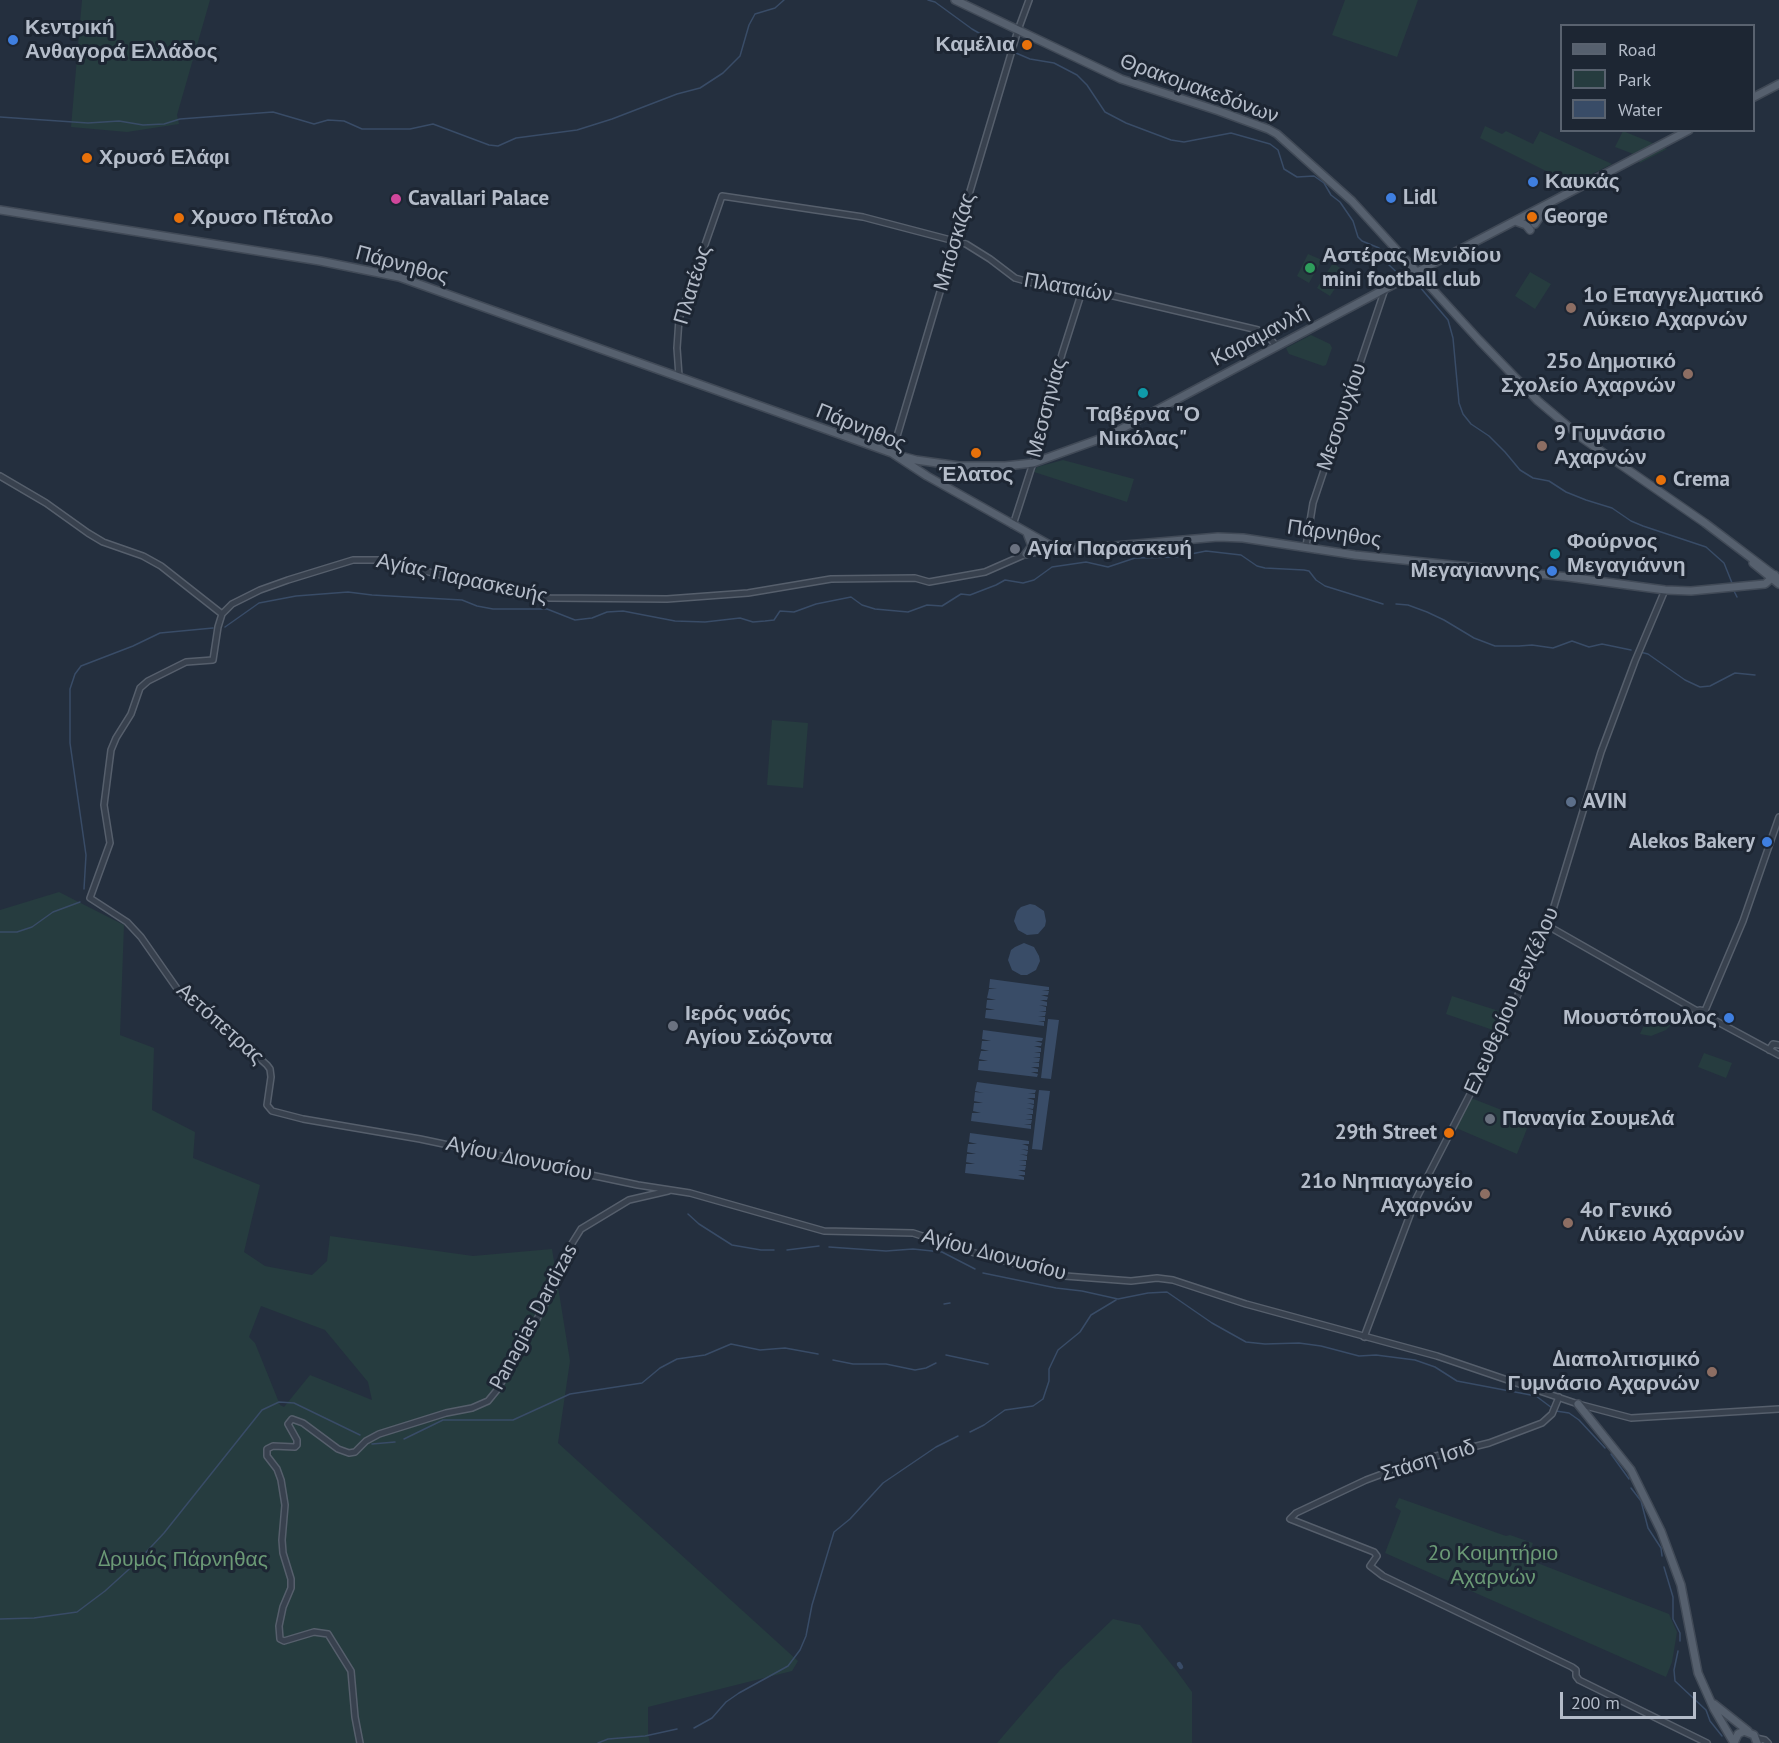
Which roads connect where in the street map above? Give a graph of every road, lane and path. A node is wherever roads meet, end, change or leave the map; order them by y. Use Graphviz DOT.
graph roads {
  1 [pos="955,0"];
  2 [pos="1029,0"];
  3 [pos="1018,30"];
  4 [pos="1779,84"];
  5 [pos="1755,96"];
  6 [pos="1685,132"];
  7 [pos="722,196"];
  8 [pos="1549,203"];
  9 [pos="0,210"];
  10 [pos="1515,221"];
  11 [pos="956,242"];
  12 [pos="1418,271"];
  13 [pos="1385,289"];
  14 [pos="1082,291"];
  15 [pos="1276,346"];
  16 [pos="679,376"];
  17 [pos="892,453"];
  18 [pos="1033,463"];
  19 [pos="0,476"];
  20 [pos="1013,525"];
  21 [pos="1027,533"];
  22 [pos="1306,546"];
  23 [pos="1057,549"];
  24 [pos="1026,554"];
  25 [pos="1765,571"];
  26 [pos="1775,578"];
  27 [pos="1751,584"];
  28 [pos="1779,584"];
  29 [pos="1665,590"];
  30 [pos="222,614"];
  31 [pos="1779,817"];
  32 [pos="1548,926"];
  33 [pos="1702,1013"];
  34 [pos="1779,1045"];
  35 [pos="1769,1050"];
  36 [pos="1779,1055"];
  37 [pos="272,1111"];
  38 [pos="638,1185"];
  39 [pos="673,1190"];
  40 [pos="641,1196"];
  41 [pos="1364,1337"];
  42 [pos="1558,1397"];
  43 [pos="1578,1404"];
  44 [pos="1779,1409"];
  45 [pos="1712,1703"];
  46 [pos="1748,1731"];
  47 [pos="1756,1740"];
  48 [pos="360,1743"];
  49 [pos="1707,1743"];
  50 [pos="1734,1743"];
  51 [pos="1768,1743"];
  1 -- 3 [label="main road, Θρακομακεδόνων"];
  2 -- 3 [label="street, Μπόσκιζας"];
  3 -- 11 [label="street, Μπόσκιζας"];
  3 -- 12 [label="main road, Θρακομακεδόνων"];
  4 -- 5 [label="main road"];
  6 -- 8 [label="main road, Καραμανλή"];
  7 -- 11 [label="street, Πλαταιών"];
  7 -- 16 [label="street, Πλατέως"];
  8 -- 10 [label="main road, Καραμανλή"];
  8 -- 10 [label="main road"];
  9 -- 16 [label="main road, Πάρνηθος"];
  10 -- 12 [label="main road, Καραμανλή"];
  11 -- 14 [label="street, Πλαταιών"];
  11 -- 17 [label="street, Μπόσκιζας"];
  12 -- 13 [label="main road, Καραμανλή"];
  12 -- 25 [label="main road, Θρακομακεδόνων"];
  13 -- 15 [label="main road, Καραμανλή"];
  13 -- 22 [label="street, Μεσονυχίου"];
  14 -- 15 [label="street, Πλαταιών"];
  14 -- 18 [label="street, Μεσσηνίας"];
  15 -- 18 [label="main road, Καραμανλή"];
  16 -- 17 [label="main road, Πάρνηθος"];
  17 -- 18 [label="main road, Καραμανλή"];
  17 -- 20 [label="main road, Πάρνηθος"];
  18 -- 20 [label="street, Μεσσηνίας"];
  19 -- 30 [label="street"];
  20 -- 21 [label="main road, Πάρνηθος"];
  21 -- 23 [label="main road, Πάρνηθος"];
  21 -- 24 [label="main road"];
  22 -- 23 [label="main road, Πάρνηθος"];
  22 -- 29 [label="main road, Πάρνηθος"];
  23 -- 24 [label="street, Αγίας Παρασκευής"];
  24 -- 30 [label="street, Αγίας Παρασκευής"];
  25 -- 26 [label="main road"];
  25 -- 27 [label="main road"];
  26 -- 27 [label="main road, Πάρνηθος"];
  26 -- 28 [label="main road"];
  27 -- 29 [label="main road, Πάρνηθος"];
  29 -- 32 [label="street, Ελευθερίου Βενιζέλου"];
  30 -- 37 [label="street, Αετόπετρας"];
  31 -- 33 [label="street"];
  32 -- 33 [label="street"];
  32 -- 41 [label="street, Ελευθερίου Βενιζέλου"];
  33 -- 35 [label="street"];
  34 -- 35 [label="street"];
  35 -- 36 [label="street"];
  37 -- 38 [label="street, Αγίου Διονυσίου"];
  38 -- 39 [label="street, Αγίου Διονυσίου"];
  38 -- 40 [label="street"];
  39 -- 40 [label="street, Panagias Dardizas"];
  39 -- 41 [label="street, Αγίου Διονυσίου"];
  40 -- 48 [label="street, Panagias Dardizas"];
  41 -- 42 [label="street, Αγίου Διονυσίου"];
  42 -- 43 [label="street, Αγίου Διονυσίου"];
  42 -- 49 [label="street, Στάση Ισιδ"];
  43 -- 44 [label="street, Αγίου Διονυσίου"];
  43 -- 45 [label="main road"];
  45 -- 46 [label="main road"];
  45 -- 50 [label="main road"];
  46 -- 47 [label="main road"];
  46 -- 50 [label="main road"];
  47 -- 51 [label="street"];
}
